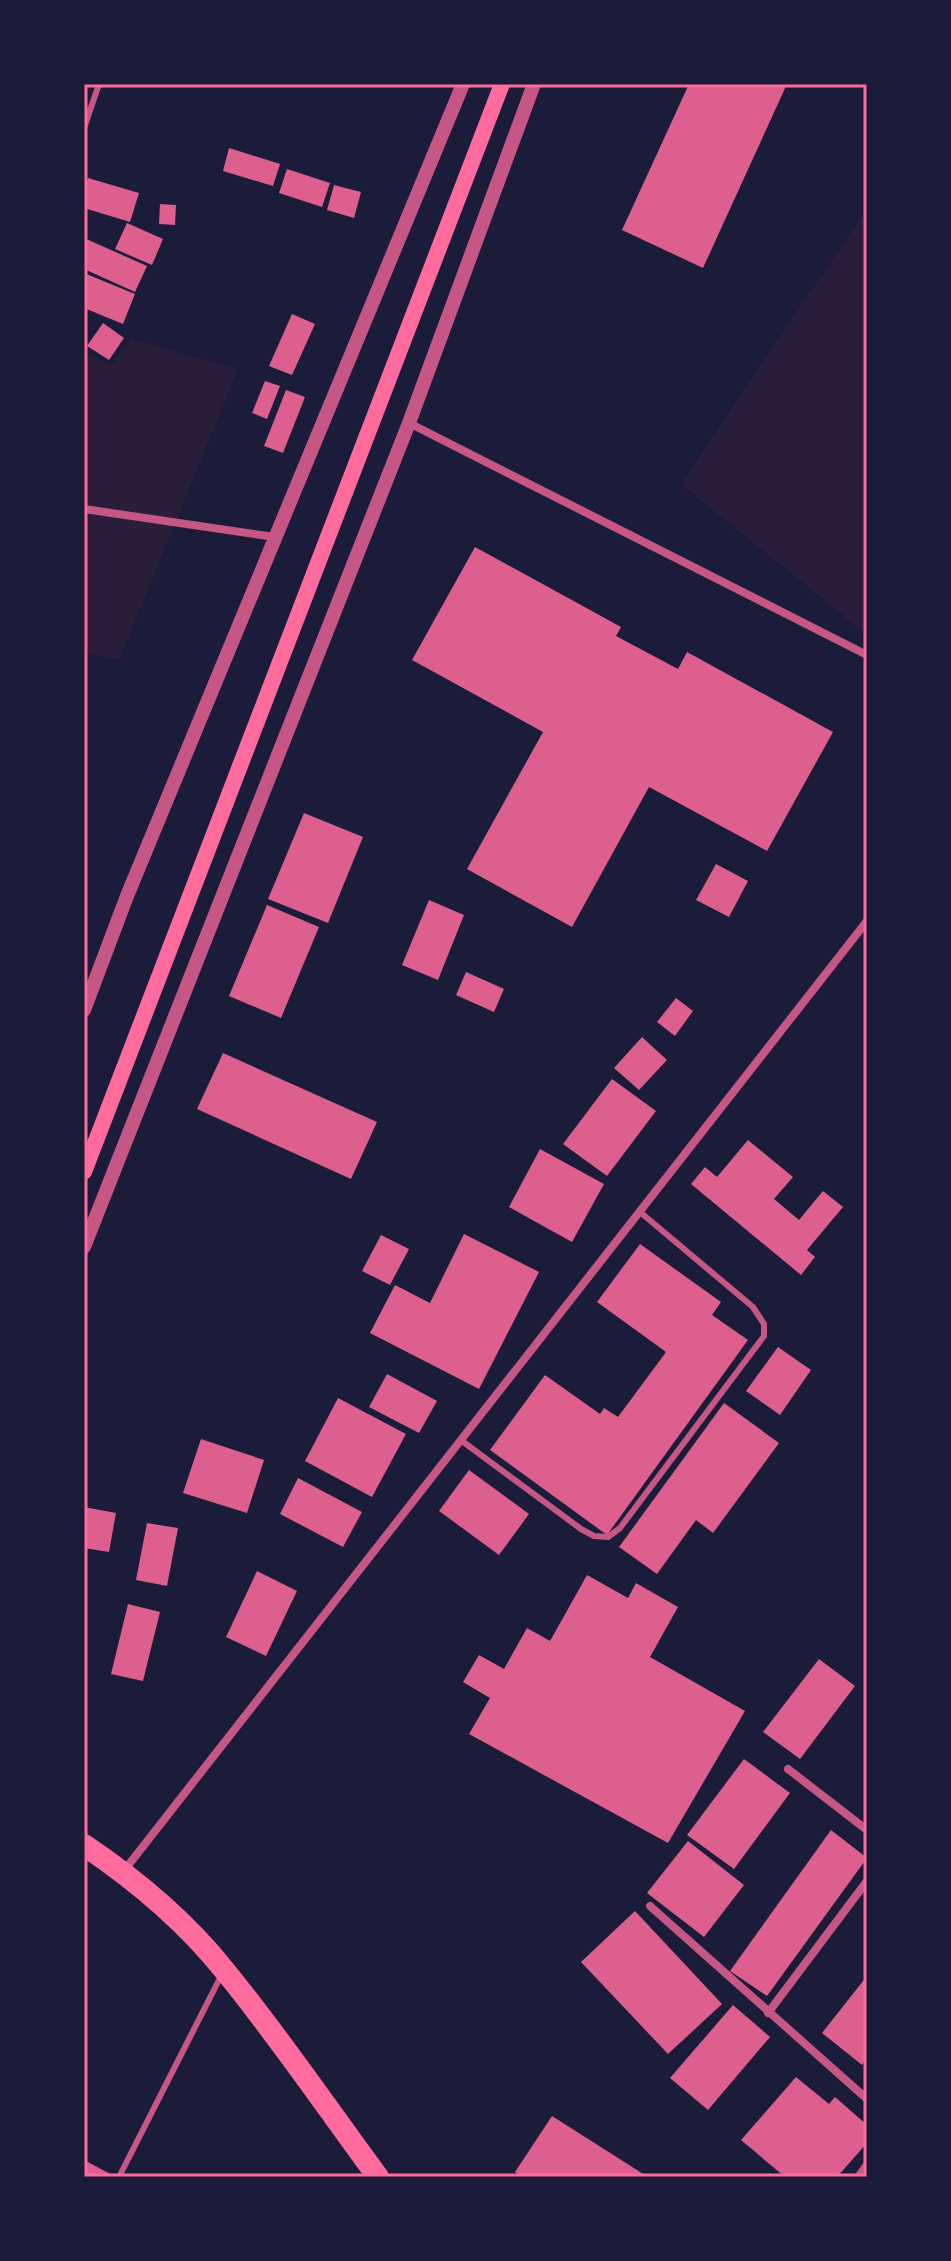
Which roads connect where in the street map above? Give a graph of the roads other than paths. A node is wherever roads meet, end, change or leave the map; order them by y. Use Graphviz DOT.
graph roads {
  1 [pos="99,84"];
  2 [pos="463,84"];
  3 [pos="502,84"];
  4 [pos="534,84"];
  5 [pos="84,128"];
  6 [pos="409,423"];
  7 [pos="84,509"];
  8 [pos="275,537"];
  9 [pos="867,655"];
  10 [pos="867,921"];
  11 [pos="84,1010"];
  12 [pos="84,1172"];
  13 [pos="640,1212"];
  14 [pos="84,1247"];
  15 [pos="462,1441"];
  16 [pos="788,1769"];
  17 [pos="867,1830"];
  18 [pos="84,1845"];
  19 [pos="123,1872"];
  20 [pos="867,1881"];
  21 [pos="650,1906"];
  22 [pos="225,1969"];
  23 [pos="768,2013"];
  24 [pos="867,2099"];
  25 [pos="867,2165"];
  26 [pos="119,2177"];
  27 [pos="378,2177"];
  28 [pos="858,2177"];
  1 -- 5 [label="lane"];
  2 -- 8 [label="street"];
  3 -- 12 [label="main road"];
  4 -- 6 [label="street"];
  6 -- 9 [label="street"];
  6 -- 14 [label="street"];
  7 -- 8 [label="street"];
  8 -- 11 [label="street"];
  10 -- 13 [label="street"];
  13 -- 15 [label="street"];
  13 -- 15 [label="lane"];
  15 -- 19 [label="street"];
  16 -- 17 [label="street"];
  18 -- 19 [label="highway"];
  19 -- 22 [label="highway"];
  20 -- 23 [label="street"];
  21 -- 23 [label="street"];
  22 -- 26 [label="lane"];
  22 -- 27 [label="highway"];
  23 -- 24 [label="street"];
  25 -- 28 [label="street"];
}
